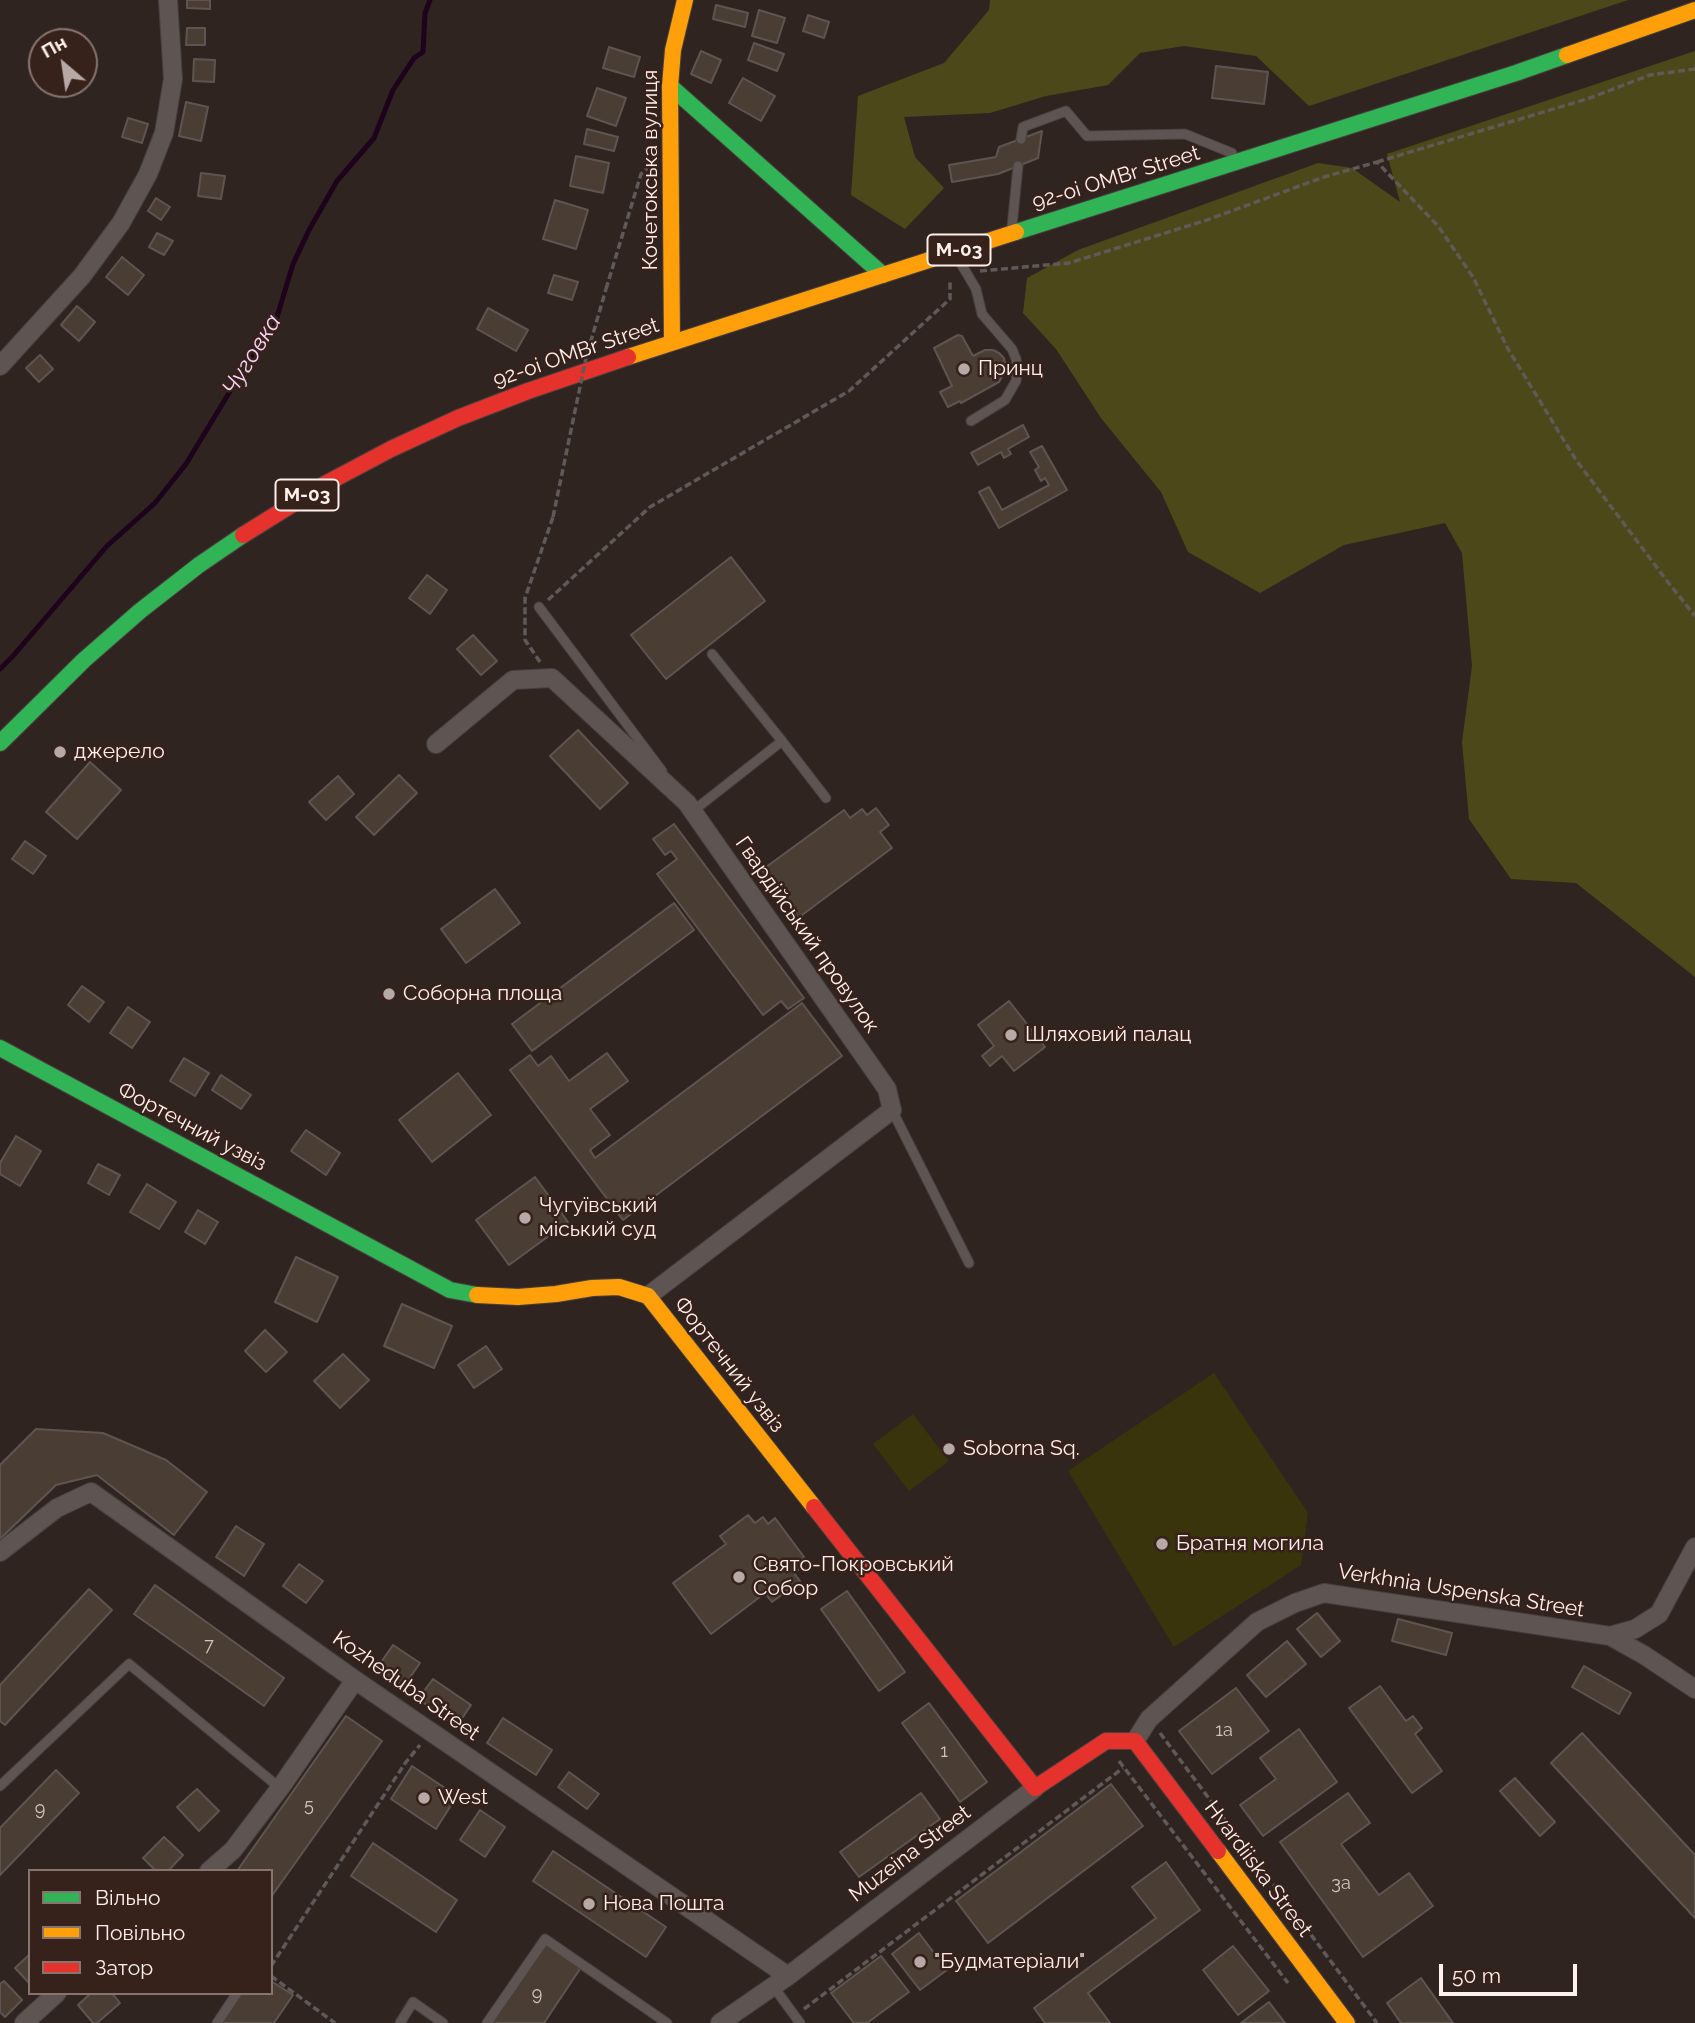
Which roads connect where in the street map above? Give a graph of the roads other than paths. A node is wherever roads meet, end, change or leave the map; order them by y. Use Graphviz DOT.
graph roads {
  1 [pos="168,0"];
  2 [pos="685,0"];
  3 [pos="1695,10"];
  4 [pos="670,86"];
  5 [pos="1021,139"];
  6 [pos="1247,159"];
  7 [pos="1018,166"];
  8 [pos="1011,233"];
  9 [pos="952,252"];
  10 [pos="883,275"];
  11 [pos="672,342"];
  12 [pos="0,366"];
  13 [pos="971,421"];
  14 [pos="539,607"];
  15 [pos="712,653"];
  16 [pos="782,741"];
  17 [pos="0,743"];
  18 [pos="436,744"];
  19 [pos="826,798"];
  20 [pos="690,807"];
  21 [pos="0,1048"];
  22 [pos="892,1110"];
  23 [pos="969,1264"];
  24 [pos="648,1296"];
  25 [pos="1695,1547"];
  26 [pos="0,1552"];
  27 [pos="1610,1636"];
  28 [pos="355,1680"];
  29 [pos="1695,1689"];
  30 [pos="1135,1741"];
  31 [pos="0,1786"];
  32 [pos="280,1788"];
  33 [pos="1035,1788"];
  34 [pos="211,1869"];
  35 [pos="780,1981"];
  36 [pos="55,1995"];
  37 [pos="236,1995"];
  38 [pos="798,2020"];
  39 [pos="24,2023"];
  40 [pos="217,2023"];
  41 [pos="400,2023"];
  42 [pos="443,2023"];
  43 [pos="487,2023"];
  44 [pos="667,2023"];
  45 [pos="720,2023"];
  46 [pos="1347,2023"];
  1 -- 12 [label="street"];
  2 -- 4 [label="main road, Кочетокська вулиця"];
  3 -- 6 [label="main road, М-03"];
  4 -- 10 [label="main road"];
  4 -- 11 [label="main road, Кочетокська вулиця"];
  5 -- 6 [label="lane"];
  6 -- 8 [label="main road, 92-oi OMBr Street / М-03"];
  7 -- 8 [label="lane"];
  8 -- 9 [label="main road, 92-oi OMBr Street / М-03"];
  9 -- 10 [label="main road, 92-oi OMBr Street / М-03"];
  9 -- 13 [label="lane"];
  10 -- 11 [label="main road, 92-oi OMBr Street / М-03"];
  11 -- 17 [label="main road, 92-oi OMBr Street / М-03"];
  14 -- 20 [label="lane"];
  15 -- 16 [label="lane"];
  16 -- 19 [label="lane"];
  16 -- 20 [label="lane"];
  18 -- 20 [label="street, Гвардійський провулок"];
  20 -- 22 [label="street, Гвардійський провулок"];
  21 -- 24 [label="main road, Фортечний узвіз"];
  22 -- 23 [label="lane"];
  22 -- 24 [label="street"];
  24 -- 33 [label="main road, Фортечний узвіз"];
  25 -- 27 [label="street"];
  26 -- 28 [label="street, Kozheduba Street"];
  27 -- 29 [label="street, Verkhnia Uspenska Street"];
  27 -- 30 [label="street, Verkhnia Uspenska Street"];
  28 -- 32 [label="street"];
  28 -- 35 [label="street, Kozheduba Street"];
  30 -- 33 [label="main road, Muzeina Street"];
  30 -- 46 [label="main road, Hvardiiska Street"];
  31 -- 32 [label="lane"];
  32 -- 34 [label="street"];
  33 -- 35 [label="street, Muzeina Street"];
  35 -- 38 [label="lane"];
  35 -- 45 [label="street, Muzeina Street"];
  36 -- 39 [label="street"];
  37 -- 40 [label="lane"];
  41 -- 42 [label="lane"];
  43 -- 44 [label="lane"];
}
